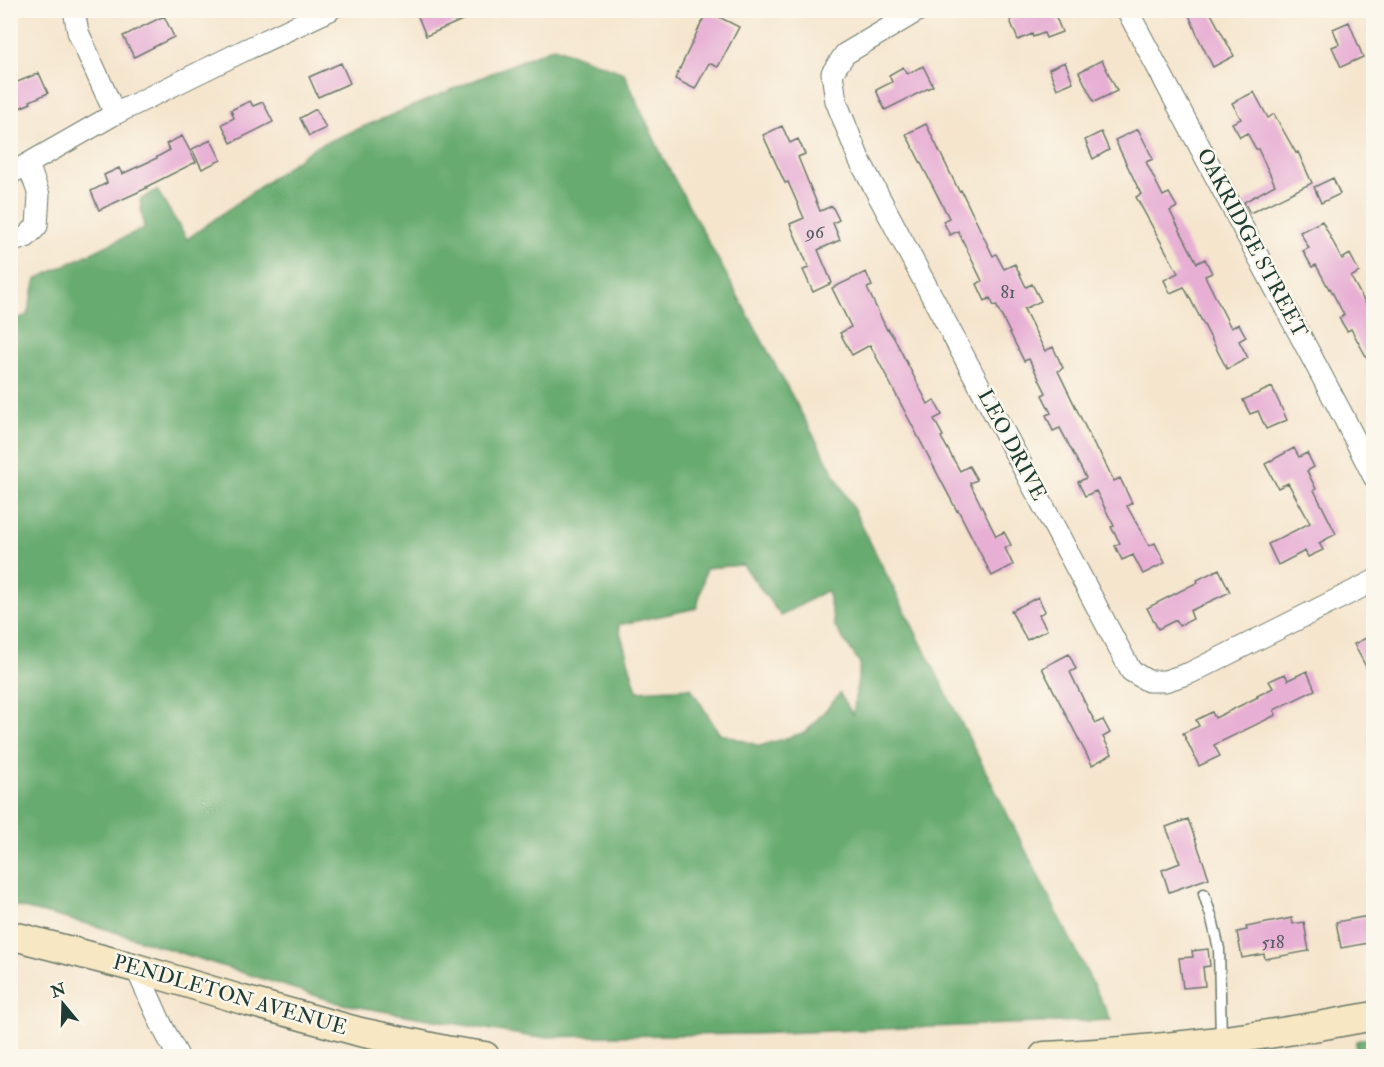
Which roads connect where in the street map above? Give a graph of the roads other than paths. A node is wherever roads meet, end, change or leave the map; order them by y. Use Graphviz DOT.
graph roads {
  1 [pos="74,10"];
  2 [pos="330,10"];
  3 [pos="919,10"];
  4 [pos="1127,10"];
  5 [pos="115,114"];
  6 [pos="20,169"];
  7 [pos="10,242"];
  8 [pos="1374,477"];
  9 [pos="1374,581"];
  10 [pos="1204,894"];
  11 [pos="10,935"];
  12 [pos="136,968"];
  13 [pos="1374,1016"];
  14 [pos="1221,1040"];
  15 [pos="178,1056"];
  16 [pos="485,1056"];
  17 [pos="1044,1056"];
  1 -- 5 [label="street"];
  2 -- 5 [label="street"];
  3 -- 9 [label="street, LEO DRIVE"];
  4 -- 8 [label="street, OAKRIDGE STREET"];
  5 -- 6 [label="street"];
  6 -- 7 [label="street"];
  10 -- 14 [label="lane"];
  11 -- 12 [label="street, PENDLETON AVENUE"];
  12 -- 15 [label="street"];
  12 -- 16 [label="street, PENDLETON AVENUE"];
  13 -- 14 [label="street"];
  14 -- 17 [label="street"];
}
